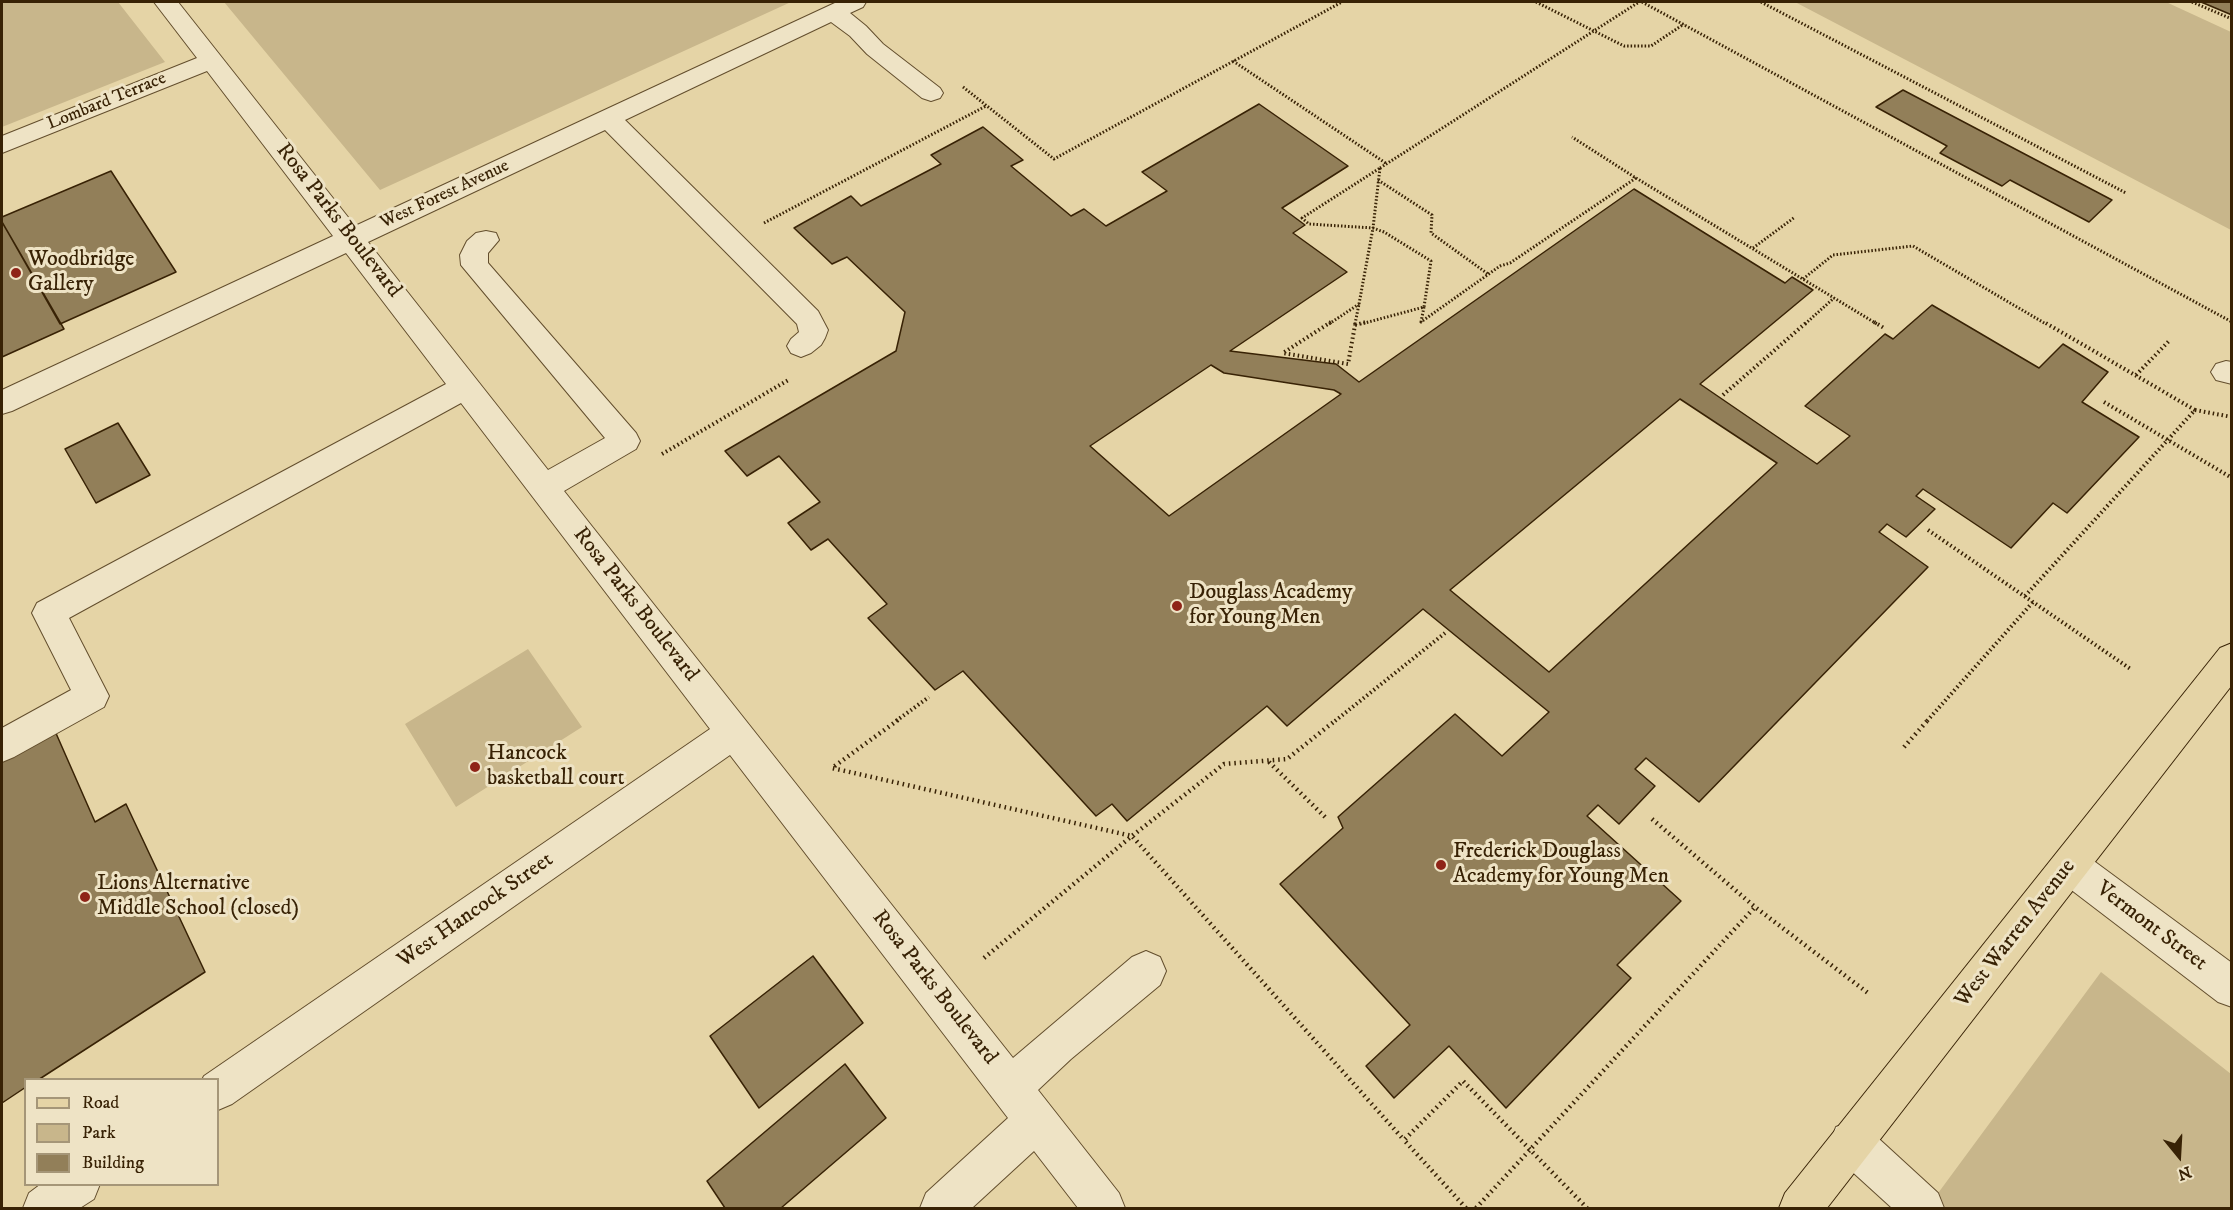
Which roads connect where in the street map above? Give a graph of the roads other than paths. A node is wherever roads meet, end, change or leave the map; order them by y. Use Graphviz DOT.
graph roads {
  1 [pos="166,2"];
  2 [pos="844,7"];
  3 [pos="212,60"];
  4 [pos="932,93"];
  5 [pos="608,118"];
  6 [pos="2,145"];
  7 [pos="352,238"];
  8 [pos="486,240"];
  9 [pos="801,346"];
  10 [pos="467,386"];
  11 [pos="2,403"];
  12 [pos="544,487"];
  13 [pos="2232,658"];
  14 [pos="734,732"];
  15 [pos="2,746"];
  16 [pos="2070,866"];
  17 [pos="1146,971"];
  18 [pos="2232,988"];
  19 [pos="1011,1088"];
  20 [pos="219,1089"];
  21 [pos="1036,1121"];
  22 [pos="1851,1142"];
  23 [pos="78,1186"];
  24 [pos="44,1209"];
  25 [pos="940,1209"];
  26 [pos="1104,1209"];
  27 [pos="1800,1209"];
  28 [pos="1923,1209"];
  1 -- 3 [label="street, Rosa Parks Boulevard"];
  2 -- 4 [label="street"];
  2 -- 5 [label="street, West Forest Avenue"];
  3 -- 6 [label="street, Lombard Terrace"];
  3 -- 7 [label="street, Rosa Parks Boulevard"];
  5 -- 7 [label="street, West Forest Avenue"];
  5 -- 9 [label="street"];
  7 -- 10 [label="street, Rosa Parks Boulevard"];
  7 -- 11 [label="street, West Forest Avenue"];
  8 -- 12 [label="street"];
  10 -- 12 [label="street, Rosa Parks Boulevard"];
  10 -- 15 [label="street"];
  12 -- 14 [label="street, Rosa Parks Boulevard"];
  13 -- 16 [label="main road, West Warren Avenue"];
  14 -- 19 [label="street, Rosa Parks Boulevard"];
  14 -- 20 [label="street, West Hancock Street"];
  16 -- 18 [label="street, Vermont Street"];
  16 -- 22 [label="main road, West Warren Avenue"];
  17 -- 19 [label="street"];
  19 -- 21 [label="street, Rosa Parks Boulevard"];
  21 -- 25 [label="street"];
  21 -- 26 [label="street, Rosa Parks Boulevard"];
  22 -- 27 [label="main road, West Warren Avenue"];
  22 -- 28 [label="street"];
  23 -- 24 [label="street"];
}
